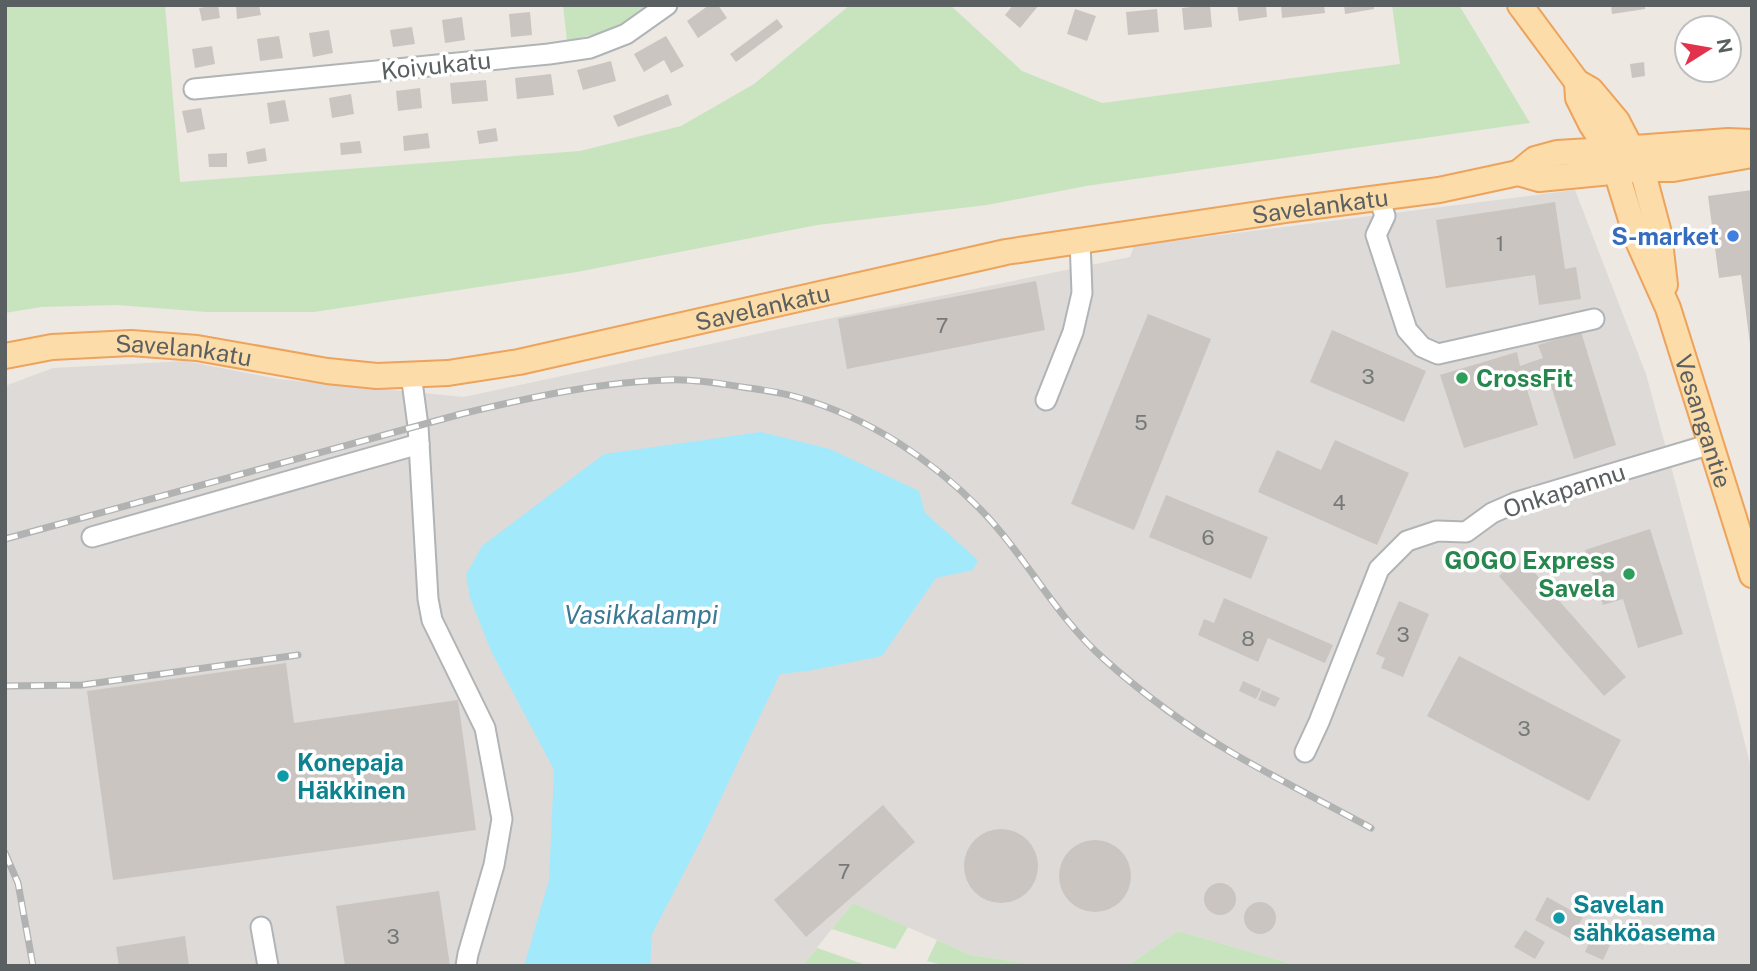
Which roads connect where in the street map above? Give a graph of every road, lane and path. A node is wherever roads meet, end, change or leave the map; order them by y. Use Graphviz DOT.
graph roads {
  1 [pos="667,5"];
  2 [pos="1520,5"];
  3 [pos="194,89"];
  4 [pos="1752,142"];
  5 [pos="1752,155"];
  6 [pos="1624,160"];
  7 [pos="1379,198"];
  8 [pos="1080,240"];
  9 [pos="1594,319"];
  10 [pos="5,356"];
  11 [pos="411,374"];
  12 [pos="1046,400"];
  13 [pos="1711,443"];
  14 [pos="419,444"];
  15 [pos="92,537"];
  16 [pos="1752,575"];
  17 [pos="1305,752"];
  18 [pos="261,927"];
  19 [pos="268,966"];
  20 [pos="466,966"];
  1 -- 3 [label="street, Koivukatu"];
  2 -- 6 [label="main road, Vesangantie"];
  4 -- 6 [label="main road"];
  5 -- 6 [label="main road"];
  6 -- 7 [label="main road, Savelankatu"];
  6 -- 13 [label="main road, Vesangantie"];
  7 -- 8 [label="main road, Savelankatu"];
  7 -- 9 [label="street"];
  8 -- 11 [label="main road, Savelankatu"];
  8 -- 12 [label="street"];
  10 -- 11 [label="main road, Savelankatu"];
  11 -- 14 [label="street"];
  13 -- 16 [label="main road, Vesangantie"];
  13 -- 17 [label="street, Onkapannu"];
  14 -- 15 [label="street"];
  14 -- 20 [label="street"];
  18 -- 19 [label="street"];
}
